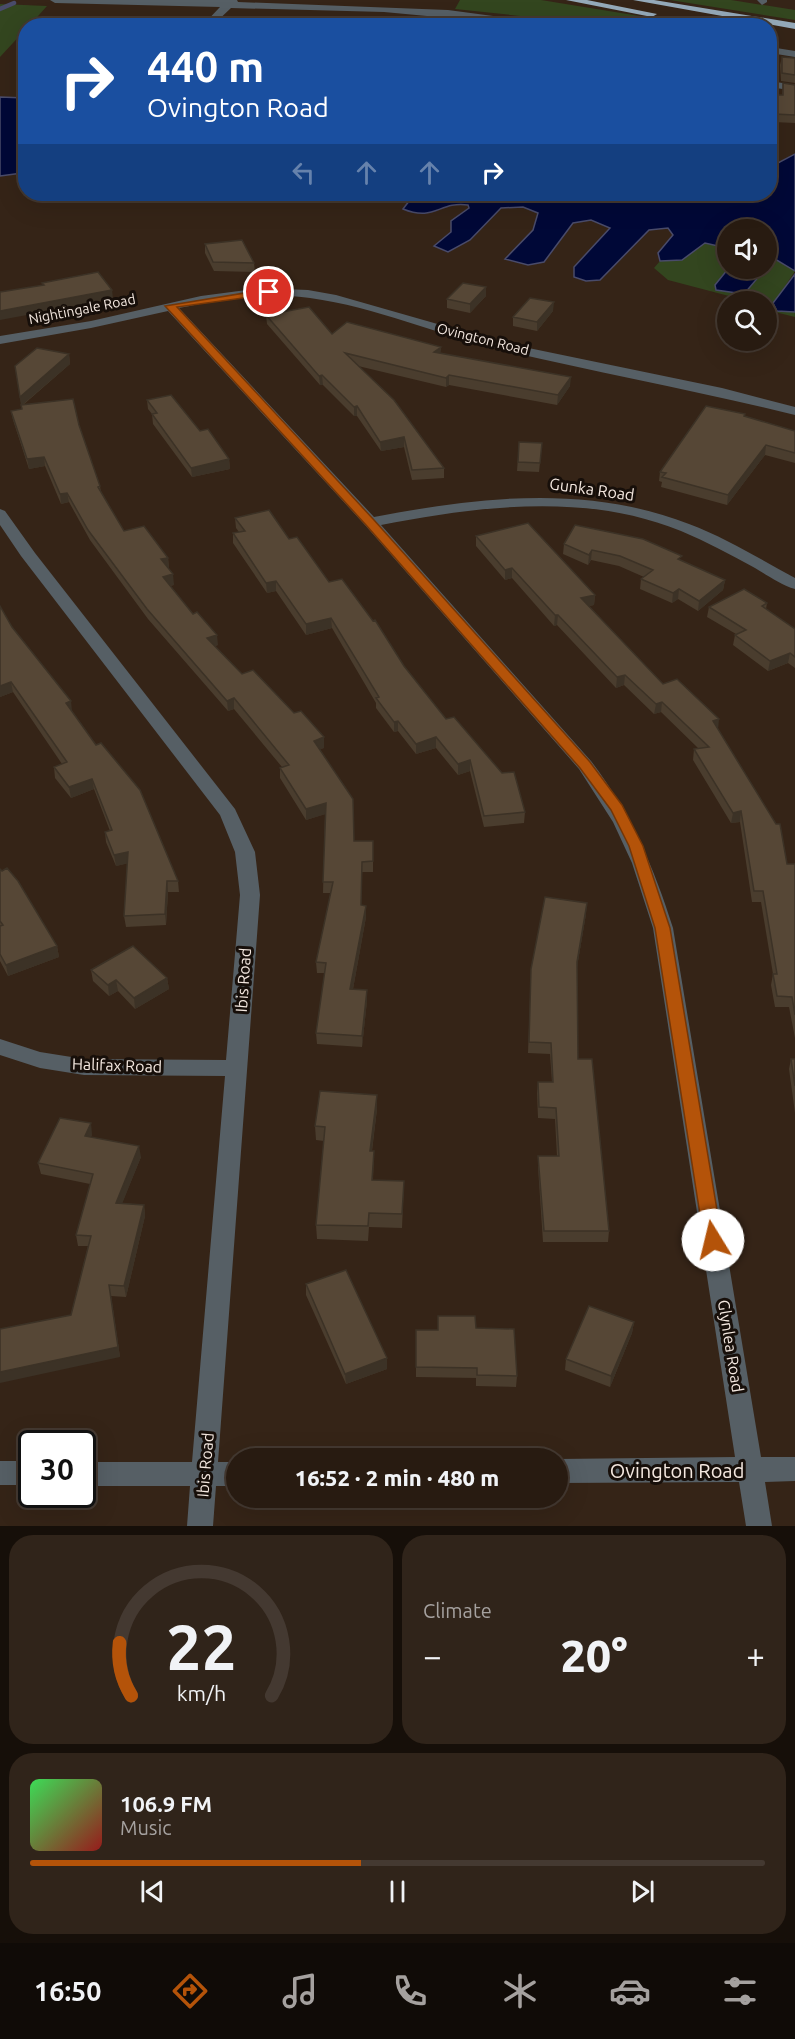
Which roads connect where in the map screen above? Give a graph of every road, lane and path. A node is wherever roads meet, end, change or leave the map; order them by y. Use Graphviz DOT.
graph roads {
  1 [pos="55,0"];
  2 [pos="241,0"];
  3 [pos="571,0"];
  4 [pos="638,0"];
  5 [pos="228,4"];
  6 [pos="666,16"];
  7 [pos="214,18"];
  8 [pos="493,18"];
  9 [pos="747,18"];
  10 [pos="777,23"];
  11 [pos="795,26"];
  12 [pos="777,34"];
  13 [pos="795,37"];
  14 [pos="777,51"];
  15 [pos="795,54"];
  16 [pos="777,85"];
  17 [pos="795,88"];
  18 [pos="170,306"];
  19 [pos="0,340"];
  20 [pos="795,411"];
  21 [pos="0,514"];
  22 [pos="370,522"];
  23 [pos="795,584"];
  24 [pos="0,1047"];
  25 [pos="236,1068"];
  26 [pos="752,1470"];
  27 [pos="795,1470"];
  28 [pos="568,1472"];
  29 [pos="0,1473"];
  30 [pos="18,1473"];
  31 [pos="96,1473"];
  32 [pos="204,1474"];
  33 [pos="226,1474"];
  34 [pos="200,1526"];
  35 [pos="759,1526"];
  1 -- 5 [label="street"];
  2 -- 5 [label="street"];
  3 -- 6 [label="highway"];
  4 -- 9 [label="highway"];
  5 -- 7 [label="street"];
  5 -- 8 [label="street"];
  10 -- 11 [label="highway"];
  12 -- 13 [label="highway"];
  14 -- 15 [label="street"];
  16 -- 17 [label="street"];
  18 -- 19 [label="street, Nightingale Road"];
  18 -- 20 [label="street, Ovington Road"];
  18 -- 22 [label="street, Glynlea Road"];
  21 -- 25 [label="street, Ibis Road"];
  22 -- 23 [label="street, Gunka Road"];
  22 -- 26 [label="street, Glynlea Road"];
  24 -- 25 [label="street, Halifax Road"];
  25 -- 32 [label="street, Ibis Road"];
  26 -- 27 [label="street, Ovington Road"];
  26 -- 28 [label="street, Ovington Road"];
  26 -- 35 [label="street, Glynlea Road"];
  29 -- 30 [label="street"];
  31 -- 32 [label="street"];
  32 -- 33 [label="street"];
  32 -- 34 [label="street, Ibis Road"];
}
